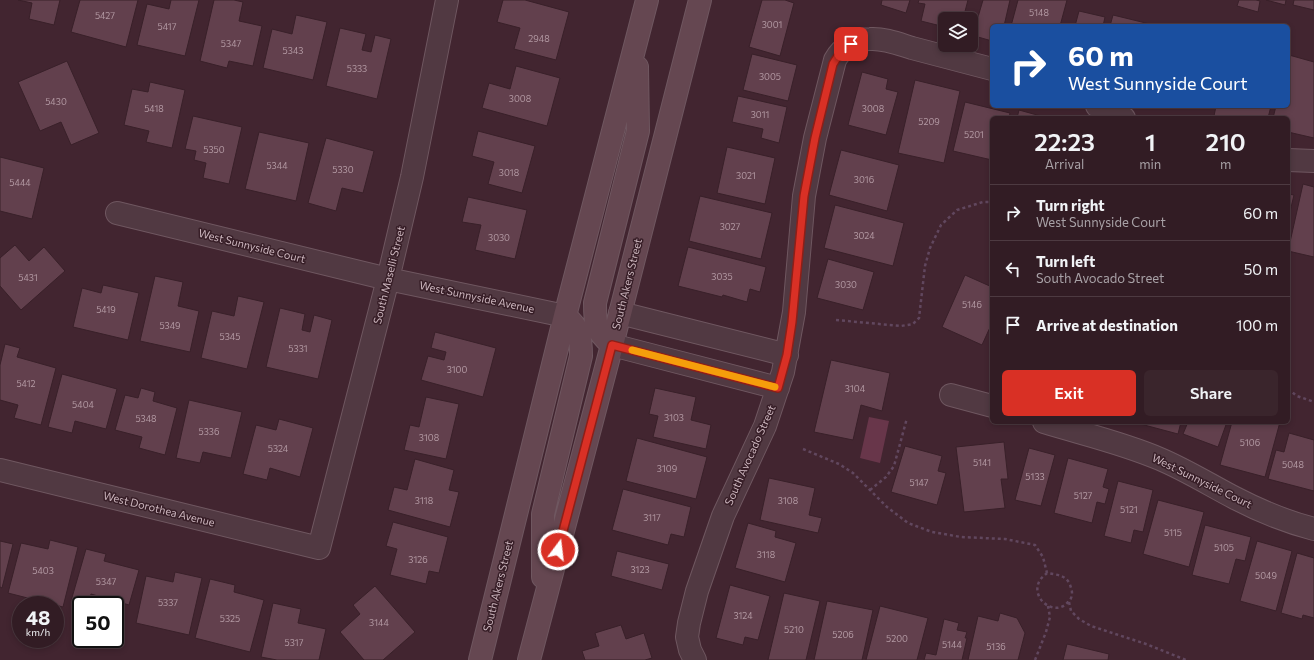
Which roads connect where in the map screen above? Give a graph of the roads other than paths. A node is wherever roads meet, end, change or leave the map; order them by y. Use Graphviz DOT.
graph roads {
  1 [pos="447,0"];
  2 [pos="647,0"];
  3 [pos="700,0"];
  4 [pos="637,38"];
  5 [pos="990,68"];
  6 [pos="1102,108"];
  7 [pos="1120,116"];
  8 [pos="1290,160"];
  9 [pos="1314,161"];
  10 [pos="117,213"];
  11 [pos="388,279"];
  12 [pos="620,313"];
  13 [pos="565,316"];
  14 [pos="693,332"];
  15 [pos="612,345"];
  16 [pos="787,355"];
  17 [pos="685,364"];
  18 [pos="778,388"];
  19 [pos="951,395"];
  20 [pos="990,405"];
  21 [pos="1051,424"];
  22 [pos="0,470"];
  23 [pos="1314,529"];
  24 [pos="319,548"];
  25 [pos="543,608"];
  26 [pos="694,658"];
  27 [pos="480,660"];
  28 [pos="529,660"];
  1 -- 11 [label="street, South Maselli Street"];
  2 -- 4 [label="main road, South Akers Street"];
  3 -- 12 [label="main road, South Akers Street"];
  4 -- 13 [label="main road, South Akers Street"];
  4 -- 15 [label="main road"];
  5 -- 16 [label="street, South Avocado Street"];
  6 -- 7 [label="street"];
  8 -- 9 [label="street"];
  10 -- 11 [label="street, West Sunnyside Court"];
  11 -- 13 [label="street, West Sunnyside Avenue"];
  11 -- 24 [label="street, South Maselli Street"];
  12 -- 14 [label="street"];
  12 -- 15 [label="main road, South Akers Street"];
  13 -- 25 [label="main road"];
  13 -- 27 [label="main road, South Akers Street"];
  14 -- 16 [label="street"];
  14 -- 17 [label="street"];
  15 -- 17 [label="street"];
  15 -- 25 [label="main road, South Akers Street"];
  16 -- 18 [label="street, South Avocado Street"];
  17 -- 18 [label="street"];
  18 -- 26 [label="street, South Avocado Street"];
  19 -- 20 [label="street"];
  21 -- 23 [label="street, West Sunnyside Court"];
  22 -- 24 [label="street, West Dorothea Avenue"];
  25 -- 28 [label="main road, South Akers Street"];
}
